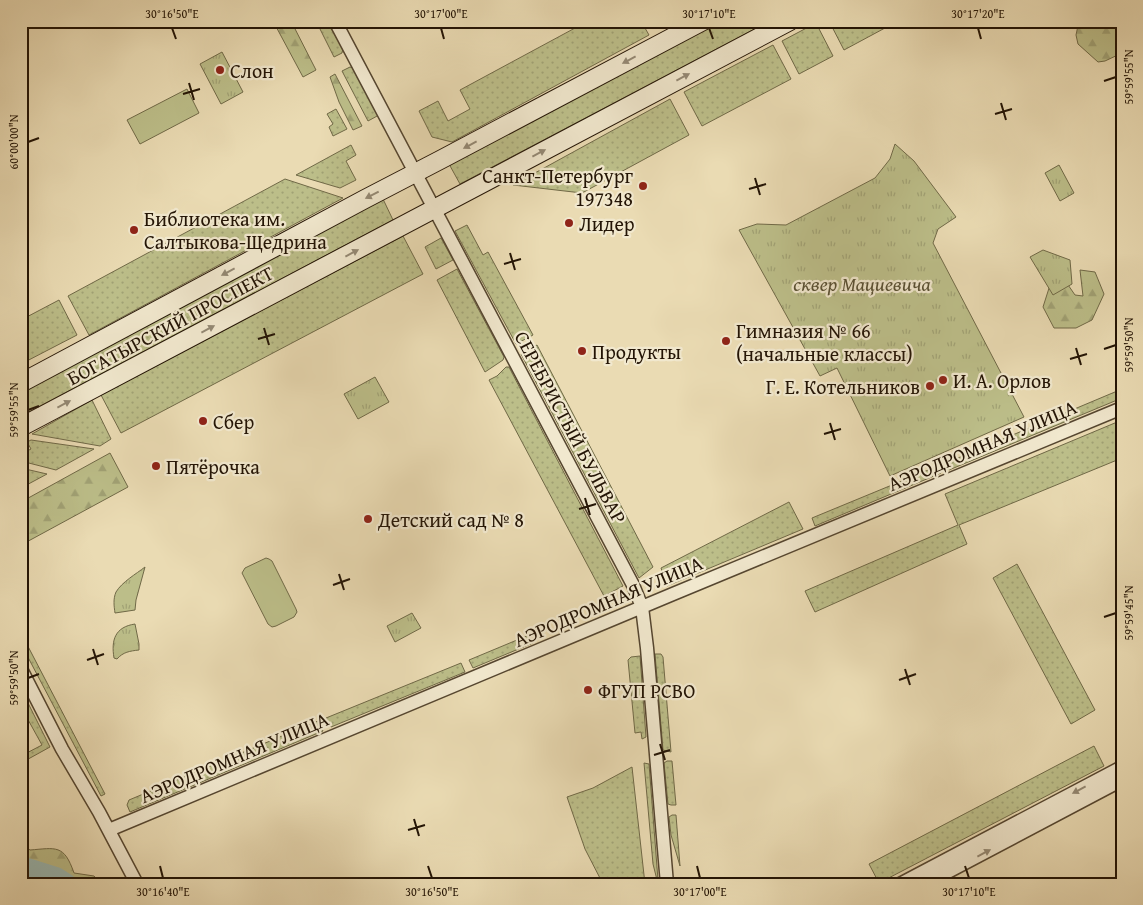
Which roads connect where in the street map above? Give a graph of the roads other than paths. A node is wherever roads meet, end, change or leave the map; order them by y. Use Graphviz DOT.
graph roads {
  1 [pos="335,21"];
  2 [pos="703,21"];
  3 [pos="790,21"];
  4 [pos="415,173"];
  5 [pos="434,210"];
  6 [pos="21,383"];
  7 [pos="1122,408"];
  8 [pos="21,427"];
  9 [pos="642,607"];
  10 [pos="21,669"];
  11 [pos="1122,767"];
  12 [pos="1122,780"];
  13 [pos="109,830"];
  14 [pos="137,884"];
  15 [pos="667,884"];
  16 [pos="900,884"];
  17 [pos="925,884"];
  1 -- 4 [label="street, СЕРЕБРИСТЫЙ БУЛЬВАР"];
  2 -- 4 [label="main road, БОГАТЫРСКИЙ ПРОСПЕКТ, one-way"];
  5 -- 3 [label="main road, БОГАТЫРСКИЙ ПРОСПЕКТ, one-way"];
  4 -- 5 [label="street, СЕРЕБРИСТЫЙ БУЛЬВАР"];
  4 -- 6 [label="main road, БОГАТЫРСКИЙ ПРОСПЕКТ, one-way"];
  8 -- 5 [label="main road, БОГАТЫРСКИЙ ПРОСПЕКТ, one-way"];
  5 -- 9 [label="street, СЕРЕБРИСТЫЙ БУЛЬВАР"];
  7 -- 9 [label="street, АЭРОДРОМНАЯ УЛИЦА"];
  9 -- 13 [label="street, АЭРОДРОМНАЯ УЛИЦА"];
  9 -- 15 [label="street, СЕРЕБРИСТЫЙ БУЛЬВАР"];
  10 -- 13 [label="street"];
  11 -- 16 [label="street, one-way"];
  17 -- 12 [label="street, one-way"];
  13 -- 14 [label="street"];
}
